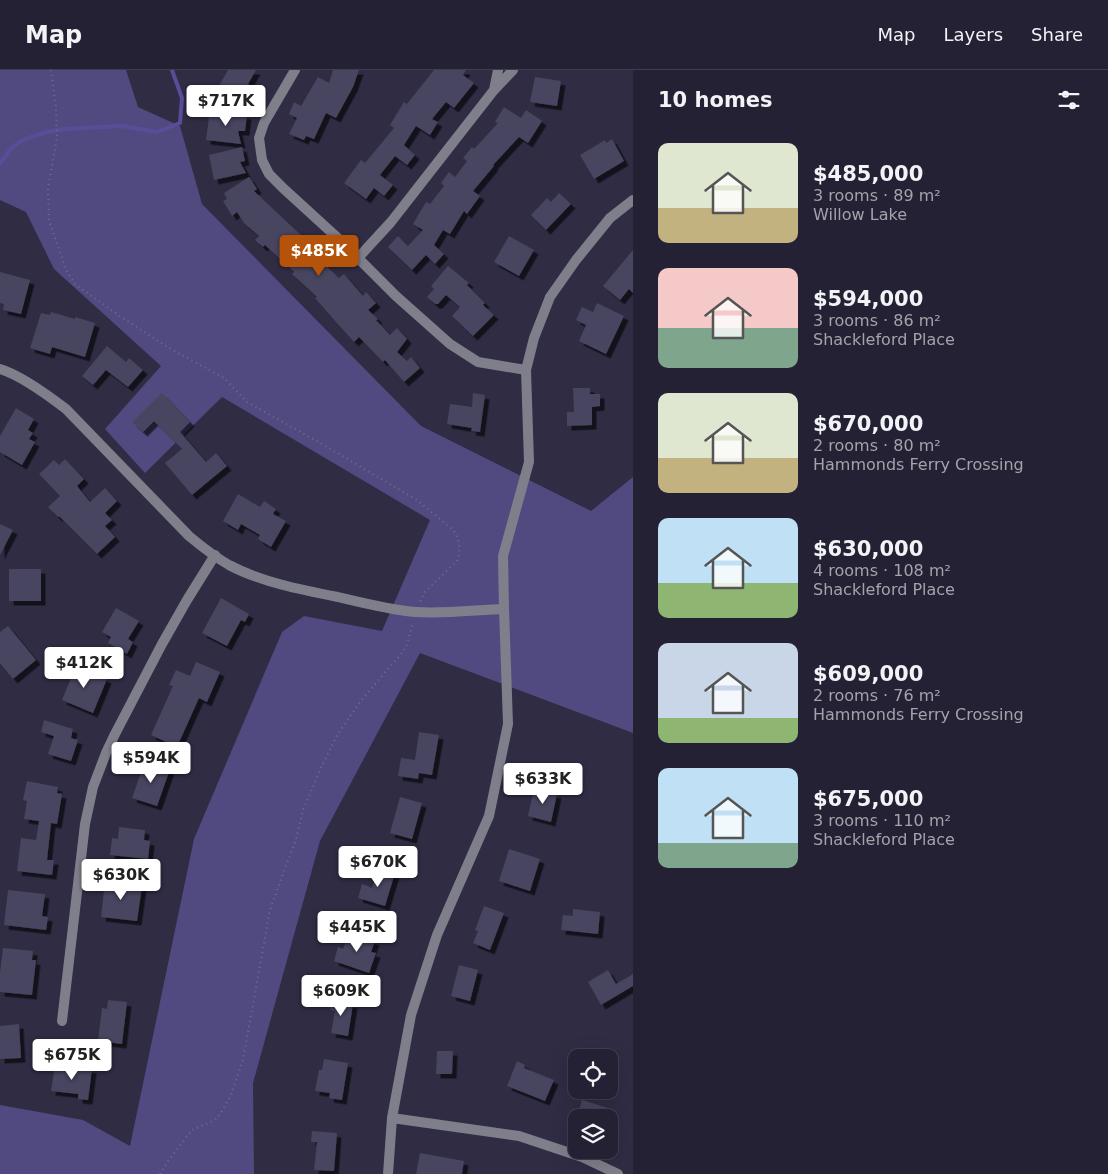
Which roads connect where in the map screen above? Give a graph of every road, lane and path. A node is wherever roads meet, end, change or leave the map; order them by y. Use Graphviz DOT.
graph roads {
  1 [pos="51,70"];
  2 [pos="295,70"];
  3 [pos="498,70"];
  4 [pos="513,70"];
  5 [pos="494,90"];
  6 [pos="633,200"];
  7 [pos="358,258"];
  8 [pos="0,369"];
  9 [pos="526,370"];
  10 [pos="215,555"];
  11 [pos="504,609"];
  12 [pos="416,612"];
  13 [pos="62,1021"];
  14 [pos="392,1118"];
  15 [pos="160,1174"];
  16 [pos="388,1174"];
  17 [pos="618,1174"];
  1 -- 12 [label="path"];
  2 -- 7 [label="street"];
  3 -- 5 [label="street"];
  4 -- 5 [label="street"];
  5 -- 7 [label="street"];
  6 -- 9 [label="street"];
  7 -- 9 [label="street"];
  8 -- 10 [label="street"];
  9 -- 11 [label="street"];
  10 -- 12 [label="street"];
  10 -- 13 [label="street"];
  11 -- 12 [label="street"];
  11 -- 14 [label="street"];
  12 -- 15 [label="path"];
  14 -- 16 [label="street"];
  14 -- 17 [label="street"];
}
